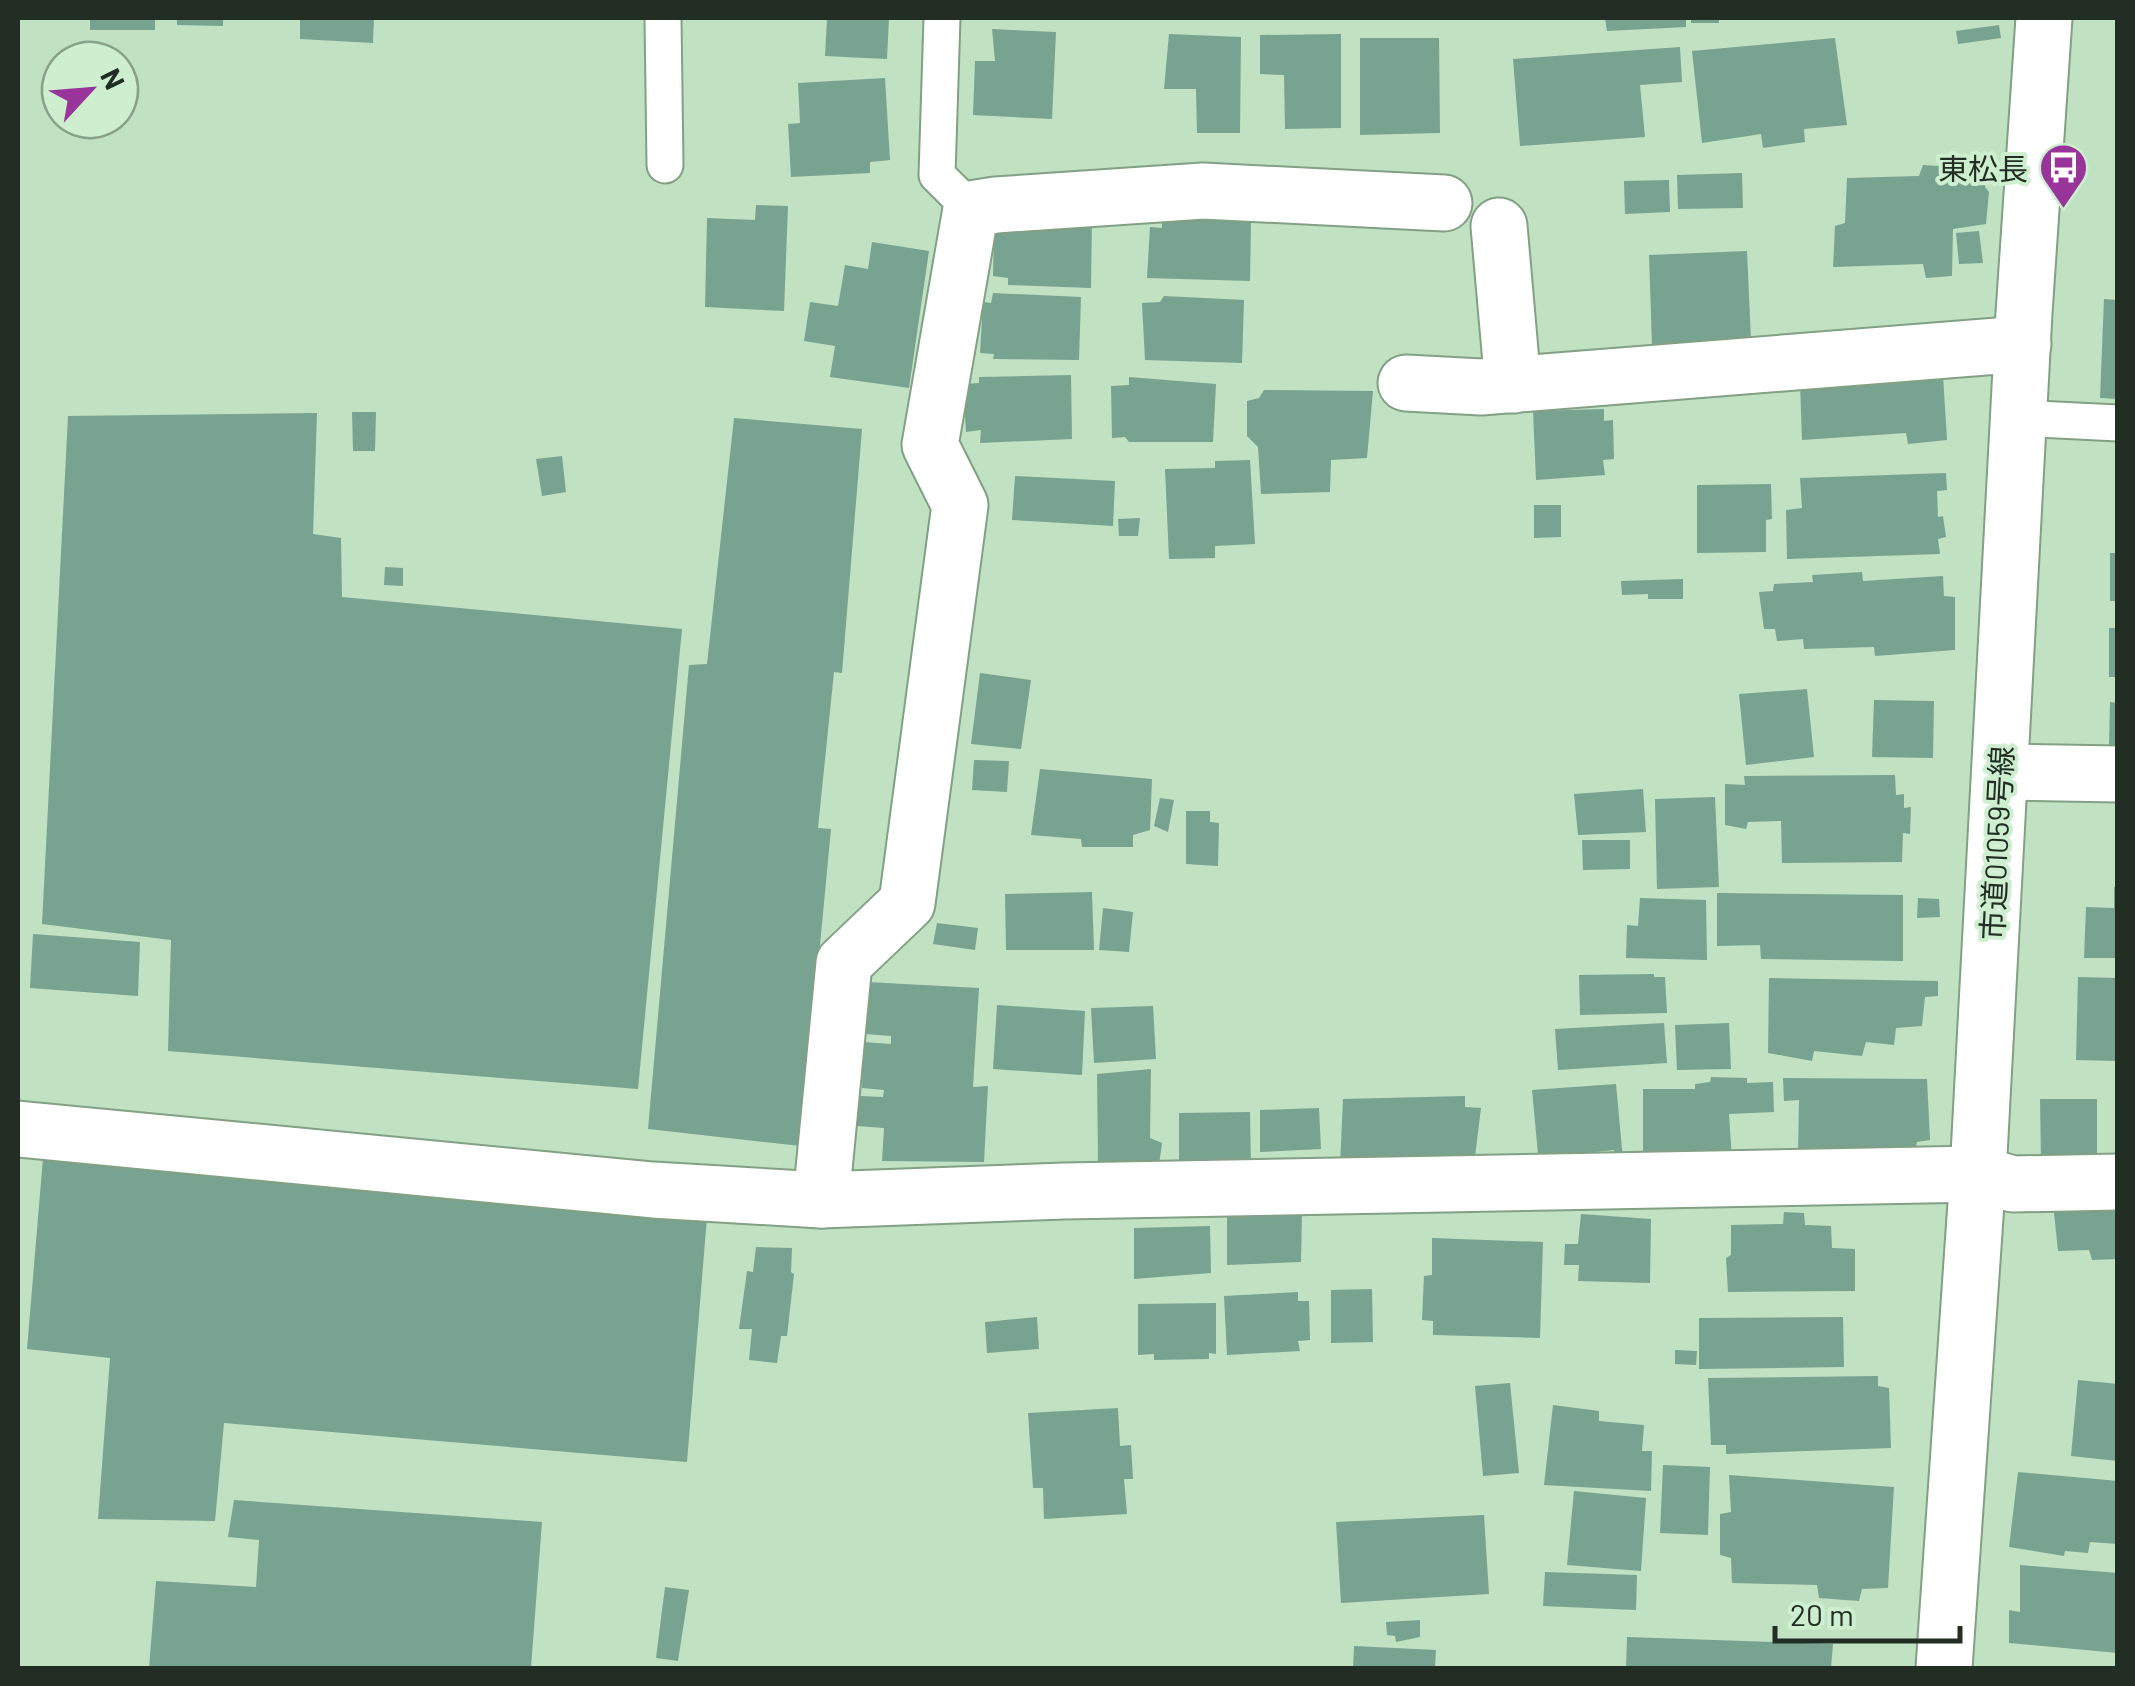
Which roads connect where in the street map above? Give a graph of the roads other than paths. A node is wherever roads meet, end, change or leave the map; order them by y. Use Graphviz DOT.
graph roads {
  1 [pos="663,18"];
  2 [pos="942,18"];
  3 [pos="2044,18"];
  4 [pos="666,166"];
  5 [pos="1444,203"];
  6 [pos="971,209"];
  7 [pos="1499,226"];
  8 [pos="2023,344"];
  9 [pos="1406,383"];
  10 [pos="1513,385"];
  11 [pos="2019,418"];
  12 [pos="2118,423"];
  13 [pos="2000,772"];
  14 [pos="2118,774"];
  15 [pos="18,1129"];
  16 [pos="1978,1174"];
  17 [pos="2118,1182"];
  18 [pos="821,1200"];
  19 [pos="1944,1668"];
  1 -- 4 [label="lane"];
  2 -- 6 [label="lane"];
  3 -- 8 [label="street, 市道01059号線"];
  5 -- 6 [label="street"];
  6 -- 18 [label="street"];
  7 -- 10 [label="street"];
  8 -- 10 [label="street"];
  8 -- 11 [label="street, 市道01059号線"];
  9 -- 10 [label="street"];
  11 -- 12 [label="lane"];
  11 -- 13 [label="street, 市道01059号線"];
  13 -- 14 [label="street"];
  13 -- 16 [label="street, 市道01059号線"];
  15 -- 18 [label="street"];
  16 -- 17 [label="street"];
  16 -- 18 [label="street"];
  16 -- 19 [label="street, 市道01059号線"];
}
